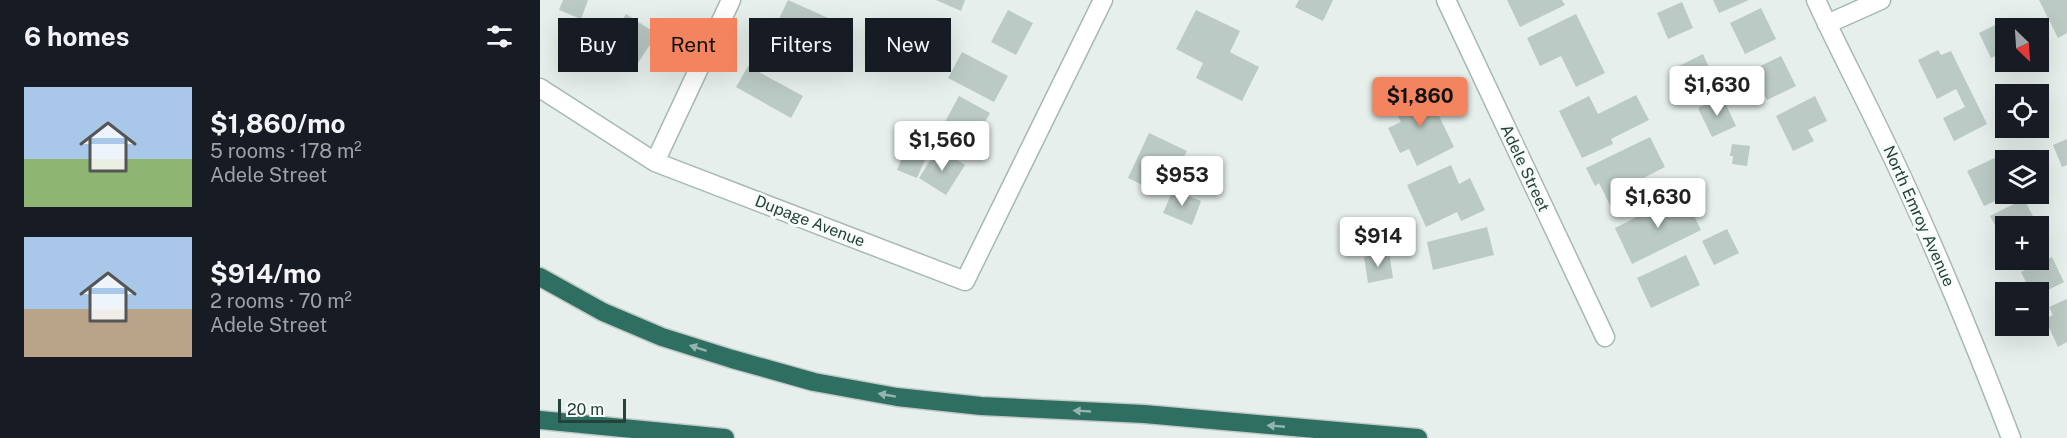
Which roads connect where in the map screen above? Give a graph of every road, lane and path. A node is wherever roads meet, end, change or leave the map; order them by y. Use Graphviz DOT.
graph roads {
  1 [pos="731,0"];
  2 [pos="1103,0"];
  3 [pos="1446,0"];
  4 [pos="1816,0"];
  5 [pos="1881,0"];
  6 [pos="1827,24"];
  7 [pos="540,88"];
  8 [pos="656,162"];
  9 [pos="540,277"];
  10 [pos="1605,337"];
  11 [pos="540,420"];
  12 [pos="725,438"];
  13 [pos="1418,438"];
  14 [pos="2011,438"];
  1 -- 8 [label="street"];
  2 -- 8 [label="street, Dupage Avenue"];
  3 -- 10 [label="street, Adele Street"];
  4 -- 6 [label="street, North Emroy Avenue"];
  5 -- 6 [label="street"];
  6 -- 14 [label="street, North Emroy Avenue"];
  7 -- 8 [label="street, Dupage Avenue"];
  13 -- 9 [label="highway, one-way"];
  11 -- 12 [label="highway"];
}
